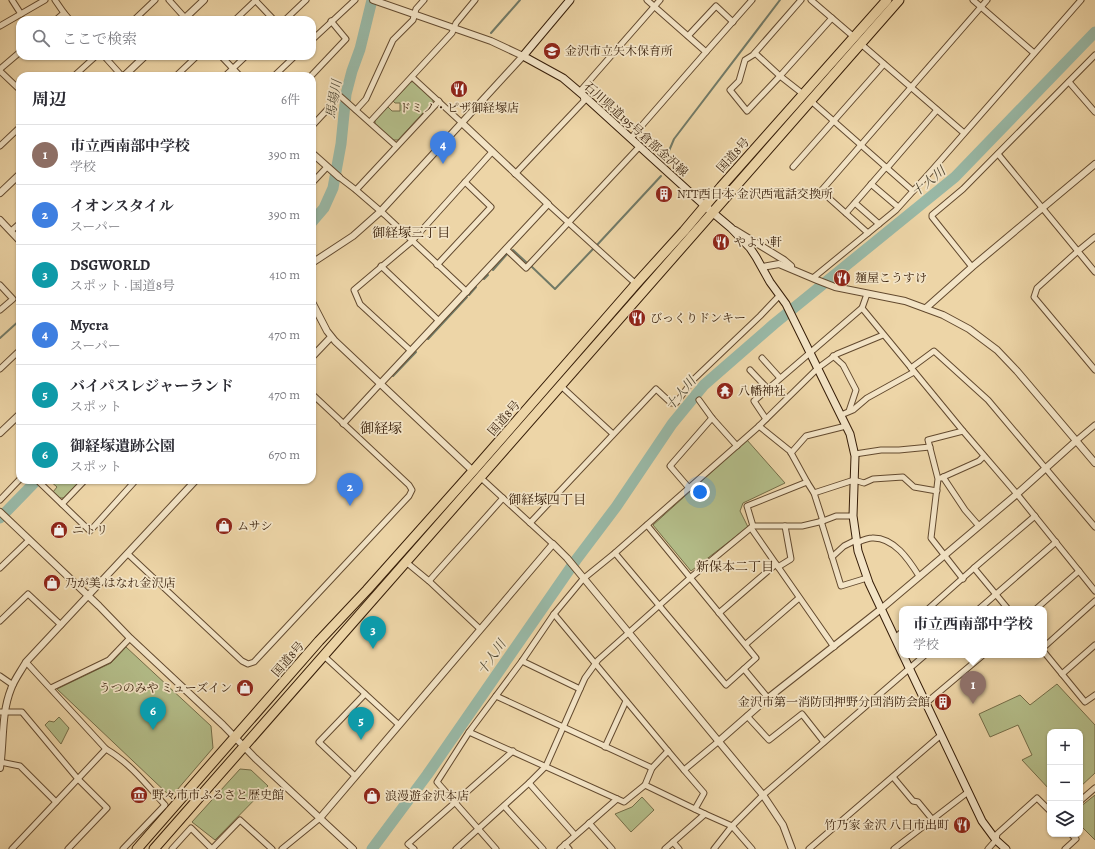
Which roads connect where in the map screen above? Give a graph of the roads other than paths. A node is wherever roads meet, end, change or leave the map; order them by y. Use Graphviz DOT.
graph roads {
  1 [pos="12,0"];
  2 [pos="45,0"];
  3 [pos="56,0"];
  4 [pos="155,0"];
  5 [pos="169,0"];
  6 [pos="204,0"];
  7 [pos="256,0"];
  8 [pos="306,0"];
  9 [pos="355,0"];
  10 [pos="375,0"];
  11 [pos="424,0"];
  12 [pos="475,0"];
  13 [pos="569,0"];
  14 [pos="648,0"];
  15 [pos="660,0"];
  16 [pos="752,0"];
  17 [pos="801,0"];
  18 [pos="811,0"];
  19 [pos="887,0"];
  20 [pos="899,0"];
  21 [pos="973,0"];
  22 [pos="988,0"];
  23 [pos="1081,0"];
  24 [pos="654,6"];
  25 [pos="981,7"];
  26 [pos="64,13"];
  27 [pos="21,14"];
  28 [pos="415,14"];
  29 [pos="18,16"];
  30 [pos="61,16"];
  31 [pos="67,16"];
  32 [pos="138,16"];
  33 [pos="182,16"];
  34 [pos="188,16"];
  35 [pos="239,16"];
  36 [pos="270,16"];
  37 [pos="288,16"];
  38 [pos="16,17"];
  39 [pos="832,18"];
  40 [pos="331,22"];
  41 [pos="733,22"];
  42 [pos="0,26"];
  43 [pos="454,28"];
  44 [pos="316,36"];
  45 [pos="688,36"];
  46 [pos="854,37"];
  47 [pos="861,44"];
  48 [pos="706,52"];
  49 [pos="755,53"];
  50 [pos="1034,54"];
  51 [pos="1095,55"];
  52 [pos="16,56"];
  53 [pos="523,56"];
  54 [pos="92,60"];
  55 [pos="108,60"];
  56 [pos="141,60"];
  57 [pos="193,60"];
  58 [pos="225,60"];
  59 [pos="242,60"];
  60 [pos="291,60"];
  61 [pos="884,64"];
  62 [pos="233,68"];
  63 [pos="0,70"];
  64 [pos="78,72"];
  65 [pos="119,72"];
  66 [pos="127,72"];
  67 [pos="180,72"];
  68 [pos="229,72"];
  69 [pos="236,72"];
  70 [pos="278,72"];
  71 [pos="315,72"];
  72 [pos="412,76"];
  73 [pos="780,76"];
  74 [pos="1069,82"];
  75 [pos="16,86"];
  76 [pos="911,87"];
  77 [pos="804,94"];
  78 [pos="583,95"];
  79 [pos="439,101"];
  80 [pos="811,101"];
  81 [pos="356,110"];
  82 [pos="937,110"];
  83 [pos="1095,112"];
  84 [pos="316,122"];
  85 [pos="370,122"];
  86 [pos="834,122"];
  87 [pos="462,123"];
  88 [pos="16,131"];
  89 [pos="964,133"];
  90 [pos="631,138"];
  91 [pos="861,145"];
  92 [pos="0,146"];
  93 [pos="396,146"];
  94 [pos="640,146"];
  95 [pos="492,152"];
  96 [pos="998,154"];
  97 [pos="316,157"];
  98 [pos="1095,164"];
  99 [pos="793,167"];
  100 [pos="886,167"];
  101 [pos="330,169"];
  102 [pos="516,174"];
  103 [pos="16,178"];
  104 [pos="339,178"];
  105 [pos="316,180"];
  106 [pos="465,182"];
  107 [pos="871,184"];
  108 [pos="356,190"];
  109 [pos="913,190"];
  110 [pos="0,193"];
  111 [pos="855,203"];
  112 [pos="548,204"];
  113 [pos="898,207"];
  114 [pos="1043,208"];
  115 [pos="709,209"];
  116 [pos="380,212"];
  117 [pos="846,213"];
  118 [pos="0,220"];
  119 [pos="569,222"];
  120 [pos="879,224"];
  121 [pos="16,227"];
  122 [pos="731,228"];
  123 [pos="11,231"];
  124 [pos="868,233"];
  125 [pos="16,237"];
  126 [pos="1095,237"];
  127 [pos="412,241"];
  128 [pos="506,249"];
  129 [pos="1078,251"];
  130 [pos="316,260"];
  131 [pos="437,265"];
  132 [pos="381,266"];
  133 [pos="972,266"];
  134 [pos="762,267"];
  135 [pos="795,270"];
  136 [pos="1095,272"];
  137 [pos="815,279"];
  138 [pos="636,284"];
  139 [pos="0,285"];
  140 [pos="467,292"];
  141 [pos="867,294"];
  142 [pos="780,295"];
  143 [pos="862,308"];
  144 [pos="926,308"];
  145 [pos="316,309"];
  146 [pos="0,310"];
  147 [pos="439,321"];
  148 [pos="883,335"];
  149 [pos="331,337"];
  150 [pos="411,351"];
  151 [pos="316,353"];
  152 [pos="809,353"];
  153 [pos="16,354"];
  154 [pos="833,356"];
  155 [pos="762,358"];
  156 [pos="818,368"];
  157 [pos="0,369"];
  158 [pos="750,370"];
  159 [pos="912,370"];
  160 [pos="1095,370"];
  161 [pos="780,378"];
  162 [pos="380,384"];
  163 [pos="560,386"];
  164 [pos="768,389"];
  165 [pos="316,398"];
  166 [pos="699,400"];
  167 [pos="849,411"];
  168 [pos="841,415"];
  169 [pos="16,418"];
  170 [pos="712,418"];
  171 [pos="766,419"];
  172 [pos="343,424"];
  173 [pos="1095,425"];
  174 [pos="759,426"];
  175 [pos="846,426"];
  176 [pos="963,431"];
  177 [pos="0,433"];
  178 [pos="613,434"];
  179 [pos="1076,441"];
  180 [pos="737,446"];
  181 [pos="930,447"];
  182 [pos="791,452"];
  183 [pos="855,454"];
  184 [pos="984,456"];
  185 [pos="1095,463"];
  186 [pos="1045,468"];
  187 [pos="477,474"];
  188 [pos="940,478"];
  189 [pos="854,480"];
  190 [pos="807,482"];
  191 [pos="16,484"];
  192 [pos="41,484"];
  193 [pos="81,484"];
  194 [pos="132,484"];
  195 [pos="192,484"];
  196 [pos="689,488"];
  197 [pos="937,491"];
  198 [pos="814,493"];
  199 [pos="1017,494"];
  200 [pos="503,498"];
  201 [pos="0,500"];
  202 [pos="62,504"];
  203 [pos="0,512"];
  204 [pos="853,516"];
  205 [pos="1035,516"];
  206 [pos="822,521"];
  207 [pos="530,523"];
  208 [pos="647,525"];
  209 [pos="785,526"];
  210 [pos="979,526"];
  211 [pos="752,527"];
  212 [pos="1095,527"];
  213 [pos="29,540"];
  214 [pos="856,541"];
  215 [pos="1056,542"];
  216 [pos="553,544"];
  217 [pos="616,553"];
  218 [pos="128,554"];
  219 [pos="944,556"];
  220 [pos="832,557"];
  221 [pos="406,562"];
  222 [pos="777,565"];
  223 [pos="0,568"];
  224 [pos="974,568"];
  225 [pos="1079,571"];
  226 [pos="920,576"];
  227 [pos="690,578"];
  228 [pos="867,578"];
  229 [pos="583,579"];
  230 [pos="963,579"];
  231 [pos="429,581"];
  232 [pos="1095,591"];
  233 [pos="996,594"];
  234 [pos="88,596"];
  235 [pos="799,598"];
  236 [pos="1095,601"];
  237 [pos="660,606"];
  238 [pos="932,606"];
  239 [pos="982,606"];
  240 [pos="1006,606"];
  241 [pos="1039,606"];
  242 [pos="881,609"];
  243 [pos="719,613"];
  244 [pos="554,614"];
  245 [pos="0,621"];
  246 [pos="61,625"];
  247 [pos="480,629"];
  248 [pos="628,632"];
  249 [pos="899,635"];
  250 [pos="130,638"];
  251 [pos="895,638"];
  252 [pos="746,644"];
  253 [pos="1047,644"];
  254 [pos="1095,645"];
  255 [pos="899,646"];
  256 [pos="834,647"];
  257 [pos="324,656"];
  258 [pos="1047,656"];
  259 [pos="905,658"];
  260 [pos="922,658"];
  261 [pos="979,658"];
  262 [pos="522,661"];
  263 [pos="26,662"];
  264 [pos="595,664"];
  265 [pos="910,668"];
  266 [pos="744,669"];
  267 [pos="1062,674"];
  268 [pos="0,676"];
  269 [pos="13,685"];
  270 [pos="51,688"];
  271 [pos="580,689"];
  272 [pos="365,694"];
  273 [pos="1095,695"];
  274 [pos="496,696"];
  275 [pos="768,698"];
  276 [pos="626,701"];
  277 [pos="926,703"];
  278 [pos="2,712"];
  279 [pos="747,716"];
  280 [pos="399,725"];
  281 [pos="564,727"];
  282 [pos="469,732"];
  283 [pos="941,735"];
  284 [pos="235,737"];
  285 [pos="718,741"];
  286 [pos="824,742"];
  287 [pos="605,746"];
  288 [pos="244,747"];
  289 [pos="106,749"];
  290 [pos="513,751"];
  291 [pos="668,751"];
  292 [pos="0,764"];
  293 [pos="546,766"];
  294 [pos="652,768"];
  295 [pos="684,770"];
  296 [pos="355,776"];
  297 [pos="893,777"];
  298 [pos="78,779"];
  299 [pos="529,783"];
  300 [pos="645,785"];
  301 [pos="1095,788"];
  302 [pos="968,792"];
  303 [pos="762,795"];
  304 [pos="1083,798"];
  305 [pos="617,799"];
  306 [pos="56,802"];
  307 [pos="454,803"];
  308 [pos="504,806"];
  309 [pos="1047,808"];
  310 [pos="695,809"];
  311 [pos="705,814"];
  312 [pos="320,818"];
  313 [pos="932,819"];
  314 [pos="589,823"];
  315 [pos="732,826"];
  316 [pos="478,830"];
  317 [pos="575,835"];
  318 [pos="1074,837"];
  319 [pos="996,840"];
  320 [pos="673,842"];
  321 [pos="565,844"];
  322 [pos="12,849"];
  323 [pos="68,849"];
  324 [pos="123,849"];
  325 [pos="137,849"];
  326 [pos="154,849"];
  327 [pos="172,849"];
  328 [pos="272,849"];
  329 [pos="282,849"];
  330 [pos="353,849"];
  331 [pos="414,849"];
  332 [pos="456,849"];
  333 [pos="496,849"];
  334 [pos="543,849"];
  335 [pos="560,849"];
  336 [pos="569,849"];
  337 [pos="612,849"];
  338 [pos="665,849"];
  339 [pos="680,849"];
  340 [pos="714,849"];
  341 [pos="752,849"];
  342 [pos="792,849"];
  343 [pos="808,849"];
  344 [pos="894,849"];
  345 [pos="988,849"];
  346 [pos="1006,849"];
  347 [pos="1065,849"];
  1 -- 27 [label="street"];
  2 -- 27 [label="street"];
  3 -- 26 [label="street"];
  4 -- 32 [label="street"];
  5 -- 33 [label="street"];
  6 -- 34 [label="street"];
  7 -- 35 [label="street"];
  7 -- 36 [label="street"];
  8 -- 37 [label="street"];
  9 -- 40 [label="street"];
  10 -- 28 [label="street"];
  11 -- 28 [label="street"];
  12 -- 43 [label="street"];
  13 -- 53 [label="main road"];
  14 -- 24 [label="street"];
  15 -- 24 [label="street"];
  16 -- 41 [label="street"];
  17 -- 49 [label="street"];
  18 -- 39 [label="street"];
  19 -- 46 [label="highway, 国道8号"];
  20 -- 47 [label="highway, 国道8号"];
  21 -- 25 [label="street"];
  22 -- 25 [label="street"];
  23 -- 50 [label="street"];
  24 -- 45 [label="street"];
  24 -- 78 [label="street"];
  25 -- 50 [label="street"];
  25 -- 76 [label="street"];
  26 -- 30 [label="street"];
  26 -- 31 [label="street"];
  27 -- 29 [label="street"];
  28 -- 43 [label="street"];
  28 -- 81 [label="street"];
  38 -- 42 [label="street"];
  39 -- 46 [label="street"];
  39 -- 73 [label="street"];
  40 -- 44 [label="street"];
  40 -- 71 [label="street"];
  41 -- 45 [label="street"];
  41 -- 48 [label="street"];
  43 -- 53 [label="street"];
  43 -- 72 [label="street"];
  45 -- 48 [label="street"];
  46 -- 77 [label="highway, 国道8号"];
  47 -- 61 [label="street"];
  47 -- 80 [label="highway, 国道8号"];
  48 -- 90 [label="street"];
  49 -- 73 [label="street"];
  49 -- 73 [label="street"];
  50 -- 89 [label="street"];
  51 -- 74 [label="street"];
  52 -- 63 [label="street"];
  53 -- 78 [label="main road, 石川県道195号倉部金沢線"];
  53 -- 87 [label="street"];
  54 -- 64 [label="street"];
  55 -- 65 [label="street"];
  56 -- 66 [label="street"];
  57 -- 67 [label="street"];
  58 -- 62 [label="street"];
  59 -- 62 [label="street"];
  60 -- 70 [label="street"];
  61 -- 76 [label="street"];
  61 -- 86 [label="street"];
  62 -- 68 [label="street"];
  62 -- 69 [label="street"];
  63 -- 75 [label="street"];
  72 -- 79 [label="street"];
  72 -- 85 [label="street"];
  73 -- 77 [label="street"];
  74 -- 83 [label="street"];
  74 -- 96 [label="street"];
  76 -- 82 [label="street"];
  76 -- 91 [label="street"];
  77 -- 115 [label="highway, 国道8号"];
  78 -- 90 [label="main road, 石川県道195号倉部金沢線"];
  78 -- 102 [label="street"];
  79 -- 87 [label="street"];
  79 -- 93 [label="street"];
  80 -- 86 [label="street"];
  80 -- 115 [label="highway, 国道8号"];
  81 -- 84 [label="street"];
  81 -- 85 [label="street"];
  82 -- 89 [label="street"];
  82 -- 100 [label="street"];
  85 -- 93 [label="street"];
  86 -- 91 [label="street"];
  86 -- 99 [label="street"];
  87 -- 95 [label="street"];
  87 -- 116 [label="street"];
  88 -- 92 [label="street"];
  89 -- 109 [label="street"];
  90 -- 94 [label="main road, 石川県道195号倉部金沢線"];
  91 -- 100 [label="street"];
  91 -- 117 [label="street"];
  93 -- 108 [label="street"];
  94 -- 115 [label="main road, 石川県道195号倉部金沢線"];
  94 -- 119 [label="street"];
  95 -- 102 [label="street"];
  95 -- 106 [label="street"];
  96 -- 114 [label="street"];
  96 -- 133 [label="street"];
  97 -- 101 [label="street"];
  98 -- 114 [label="street"];
  100 -- 107 [label="street"];
  100 -- 109 [label="street"];
  101 -- 104 [label="street"];
  101 -- 105 [label="street"];
  102 -- 112 [label="street"];
  103 -- 110 [label="street"];
  104 -- 108 [label="street"];
  106 -- 127 [label="street"];
  106 -- 131 [label="street"];
  107 -- 111 [label="street"];
  107 -- 113 [label="street"];
  108 -- 116 [label="street"];
  109 -- 113 [label="street"];
  111 -- 117 [label="street"];
  111 -- 120 [label="street"];
  112 -- 119 [label="street"];
  112 -- 128 [label="street"];
  113 -- 120 [label="street"];
  114 -- 129 [label="street"];
  114 -- 133 [label="street"];
  115 -- 122 [label="main road, 石川県道195号倉部金沢線"];
  115 -- 138 [label="highway, 国道8号"];
  115 -- 163 [label="highway, 国道8号"];
  116 -- 127 [label="street"];
  116 -- 130 [label="street"];
  117 -- 124 [label="street"];
  118 -- 123 [label="street"];
  119 -- 128 [label="street"];
  119 -- 138 [label="street"];
  120 -- 124 [label="street"];
  121 -- 123 [label="street"];
  122 -- 134 [label="main road, 石川県道195号倉部金沢線"];
  122 -- 135 [label="street"];
  123 -- 125 [label="street"];
  124 -- 137 [label="street"];
  126 -- 129 [label="street"];
  127 -- 131 [label="street"];
  127 -- 132 [label="street"];
  128 -- 140 [label="street"];
  129 -- 136 [label="street"];
  129 -- 160 [label="street"];
  131 -- 140 [label="street"];
  132 -- 147 [label="street"];
  132 -- 150 [label="street"];
  133 -- 144 [label="street"];
  134 -- 135 [label="street"];
  134 -- 142 [label="main road, 石川県道195号倉部金沢線"];
  135 -- 137 [label="street"];
  137 -- 141 [label="street"];
  138 -- 187 [label="highway, 国道8号"];
  139 -- 146 [label="street"];
  140 -- 147 [label="street"];
  141 -- 143 [label="street"];
  141 -- 144 [label="street"];
  142 -- 152 [label="main road, 石川県道195号倉部金沢線"];
  142 -- 178 [label="street"];
  143 -- 148 [label="street"];
  143 -- 152 [label="street"];
  144 -- 179 [label="street"];
  145 -- 149 [label="street"];
  147 -- 150 [label="street"];
  148 -- 154 [label="street"];
  148 -- 159 [label="street"];
  149 -- 151 [label="street"];
  149 -- 162 [label="street"];
  150 -- 162 [label="street"];
  152 -- 156 [label="main road"];
  152 -- 161 [label="street"];
  153 -- 157 [label="street"];
  154 -- 156 [label="street"];
  154 -- 167 [label="street"];
  155 -- 161 [label="street"];
  156 -- 168 [label="main road"];
  156 -- 171 [label="street"];
  158 -- 164 [label="street"];
  159 -- 167 [label="street"];
  159 -- 176 [label="street"];
  159 -- 186 [label="street"];
  161 -- 164 [label="street"];
  162 -- 172 [label="street"];
  162 -- 187 [label="street"];
  163 -- 178 [label="street"];
  163 -- 187 [label="highway, 国道8号"];
  164 -- 171 [label="street"];
  165 -- 172 [label="street"];
  166 -- 170 [label="street"];
  167 -- 168 [label="street"];
  168 -- 175 [label="main road"];
  169 -- 177 [label="street"];
  170 -- 180 [label="street"];
  170 -- 196 [label="street"];
  171 -- 174 [label="street"];
  172 -- 218 [label="street"];
  173 -- 179 [label="street"];
  174 -- 180 [label="street"];
  174 -- 182 [label="street"];
  175 -- 182 [label="street"];
  175 -- 183 [label="main road"];
  176 -- 181 [label="street"];
  176 -- 184 [label="street"];
  178 -- 207 [label="street"];
  179 -- 185 [label="street"];
  179 -- 186 [label="street"];
  180 -- 196 [label="street"];
  181 -- 183 [label="street"];
  181 -- 188 [label="street"];
  182 -- 190 [label="street"];
  183 -- 189 [label="main road"];
  184 -- 188 [label="street"];
  184 -- 199 [label="street"];
  186 -- 199 [label="street"];
  186 -- 212 [label="street"];
  187 -- 200 [label="street"];
  187 -- 221 [label="highway, 国道8号"];
  187 -- 284 [label="highway, 国道8号"];
  188 -- 197 [label="street"];
  188 -- 210 [label="street"];
  189 -- 197 [label="street"];
  189 -- 198 [label="street"];
  189 -- 204 [label="main road"];
  190 -- 198 [label="street"];
  190 -- 211 [label="street"];
  191 -- 201 [label="street"];
  192 -- 202 [label="street"];
  193 -- 202 [label="street"];
  194 -- 202 [label="street"];
  195 -- 218 [label="street"];
  196 -- 208 [label="street"];
  197 -- 219 [label="street"];
  198 -- 206 [label="street"];
  199 -- 205 [label="street"];
  199 -- 210 [label="street"];
  200 -- 207 [label="street"];
  200 -- 231 [label="street"];
  203 -- 213 [label="street"];
  204 -- 206 [label="street"];
  204 -- 214 [label="main road"];
  205 -- 215 [label="street"];
  205 -- 224 [label="street"];
  206 -- 209 [label="street"];
  206 -- 220 [label="street"];
  207 -- 216 [label="street"];
  208 -- 217 [label="street"];
  208 -- 227 [label="street"];
  209 -- 211 [label="street"];
  209 -- 222 [label="street"];
  210 -- 219 [label="street"];
  211 -- 222 [label="street"];
  211 -- 227 [label="street"];
  213 -- 223 [label="street"];
  213 -- 234 [label="street"];
  214 -- 220 [label="street"];
  214 -- 226 [label="street"];
  214 -- 228 [label="main road"];
  215 -- 225 [label="street"];
  215 -- 233 [label="street"];
  216 -- 229 [label="street"];
  216 -- 247 [label="street"];
  217 -- 229 [label="street"];
  217 -- 237 [label="street"];
  218 -- 234 [label="street"];
  219 -- 226 [label="street"];
  219 -- 230 [label="street"];
  220 -- 228 [label="street"];
  221 -- 231 [label="street"];
  221 -- 257 [label="highway, 国道8号"];
  222 -- 235 [label="street"];
  222 -- 243 [label="street"];
  224 -- 230 [label="street"];
  224 -- 233 [label="street"];
  225 -- 232 [label="street"];
  225 -- 241 [label="street"];
  226 -- 242 [label="street"];
  227 -- 237 [label="street"];
  227 -- 243 [label="street"];
  228 -- 242 [label="main road"];
  229 -- 244 [label="street"];
  229 -- 248 [label="street"];
  230 -- 238 [label="street"];
  231 -- 247 [label="street"];
  233 -- 239 [label="street"];
  233 -- 240 [label="street"];
  234 -- 246 [label="street"];
  234 -- 250 [label="street"];
  235 -- 252 [label="street"];
  235 -- 256 [label="street"];
  236 -- 253 [label="street"];
  237 -- 248 [label="street"];
  237 -- 266 [label="street"];
  242 -- 251 [label="main road"];
  242 -- 256 [label="street"];
  243 -- 252 [label="street"];
  244 -- 262 [label="street"];
  244 -- 264 [label="street"];
  245 -- 246 [label="street"];
  246 -- 263 [label="street"];
  247 -- 280 [label="street"];
  248 -- 264 [label="street"];
  248 -- 285 [label="street"];
  249 -- 251 [label="street"];
  250 -- 270 [label="street"];
  250 -- 284 [label="street"];
  251 -- 255 [label="main road"];
  252 -- 266 [label="street"];
  254 -- 267 [label="street"];
  256 -- 275 [label="street"];
  257 -- 272 [label="street"];
  257 -- 288 [label="highway, 国道8号"];
  258 -- 267 [label="street"];
  259 -- 265 [label="main road"];
  260 -- 265 [label="street"];
  261 -- 277 [label="street"];
  262 -- 271 [label="street"];
  262 -- 274 [label="street"];
  263 -- 269 [label="street"];
  263 -- 270 [label="street"];
  264 -- 271 [label="street"];
  264 -- 276 [label="street"];
  265 -- 277 [label="main road"];
  265 -- 286 [label="street"];
  266 -- 275 [label="street"];
  267 -- 273 [label="street"];
  268 -- 269 [label="street"];
  269 -- 278 [label="street"];
  270 -- 289 [label="street"];
  271 -- 281 [label="street"];
  272 -- 280 [label="street"];
  272 -- 296 [label="street"];
  274 -- 281 [label="street"];
  274 -- 282 [label="street"];
  275 -- 279 [label="street"];
  276 -- 287 [label="street"];
  276 -- 291 [label="street"];
  277 -- 283 [label="main road"];
  278 -- 292 [label="street"];
  278 -- 298 [label="street"];
  279 -- 285 [label="street"];
  279 -- 286 [label="street"];
  280 -- 296 [label="street"];
  281 -- 287 [label="street"];
  281 -- 293 [label="street"];
  282 -- 290 [label="street"];
  282 -- 307 [label="street"];
  283 -- 297 [label="street"];
  283 -- 302 [label="main road"];
  284 -- 288 [label="street"];
  284 -- 325 [label="highway, 国道8号"];
  285 -- 295 [label="street"];
  285 -- 303 [label="street"];
  286 -- 303 [label="street"];
  287 -- 294 [label="street"];
  288 -- 312 [label="street"];
  288 -- 326 [label="highway, 国道8号"];
  289 -- 298 [label="street"];
  289 -- 324 [label="street"];
  290 -- 293 [label="street"];
  290 -- 307 [label="street"];
  291 -- 294 [label="street"];
  291 -- 295 [label="street"];
  292 -- 306 [label="street"];
  293 -- 299 [label="street"];
  293 -- 305 [label="street"];
  294 -- 300 [label="street"];
  295 -- 310 [label="street"];
  296 -- 312 [label="street"];
  297 -- 313 [label="street"];
  297 -- 343 [label="street"];
  298 -- 306 [label="street"];
  298 -- 323 [label="street"];
  299 -- 308 [label="street"];
  299 -- 317 [label="street"];
  300 -- 305 [label="street"];
  300 -- 310 [label="street"];
  301 -- 304 [label="street"];
  302 -- 313 [label="street"];
  302 -- 319 [label="main road"];
  303 -- 315 [label="street"];
  303 -- 342 [label="street"];
  305 -- 314 [label="street"];
  306 -- 322 [label="street"];
  307 -- 316 [label="street"];
  307 -- 331 [label="street"];
  308 -- 316 [label="street"];
  308 -- 334 [label="street"];
  309 -- 319 [label="street"];
  310 -- 311 [label="street"];
  311 -- 315 [label="street"];
  311 -- 320 [label="street"];
  312 -- 329 [label="street"];
  312 -- 330 [label="street"];
  313 -- 344 [label="street"];
  314 -- 317 [label="street"];
  314 -- 337 [label="street"];
  315 -- 340 [label="street"];
  315 -- 341 [label="street"];
  316 -- 332 [label="street"];
  316 -- 333 [label="street"];
  317 -- 321 [label="street"];
  318 -- 347 [label="street"];
  319 -- 345 [label="street"];
  319 -- 346 [label="main road"];
  320 -- 338 [label="street"];
  320 -- 339 [label="street"];
  321 -- 335 [label="street"];
  321 -- 336 [label="street"];
  327 -- 328 [label="street"];
}
